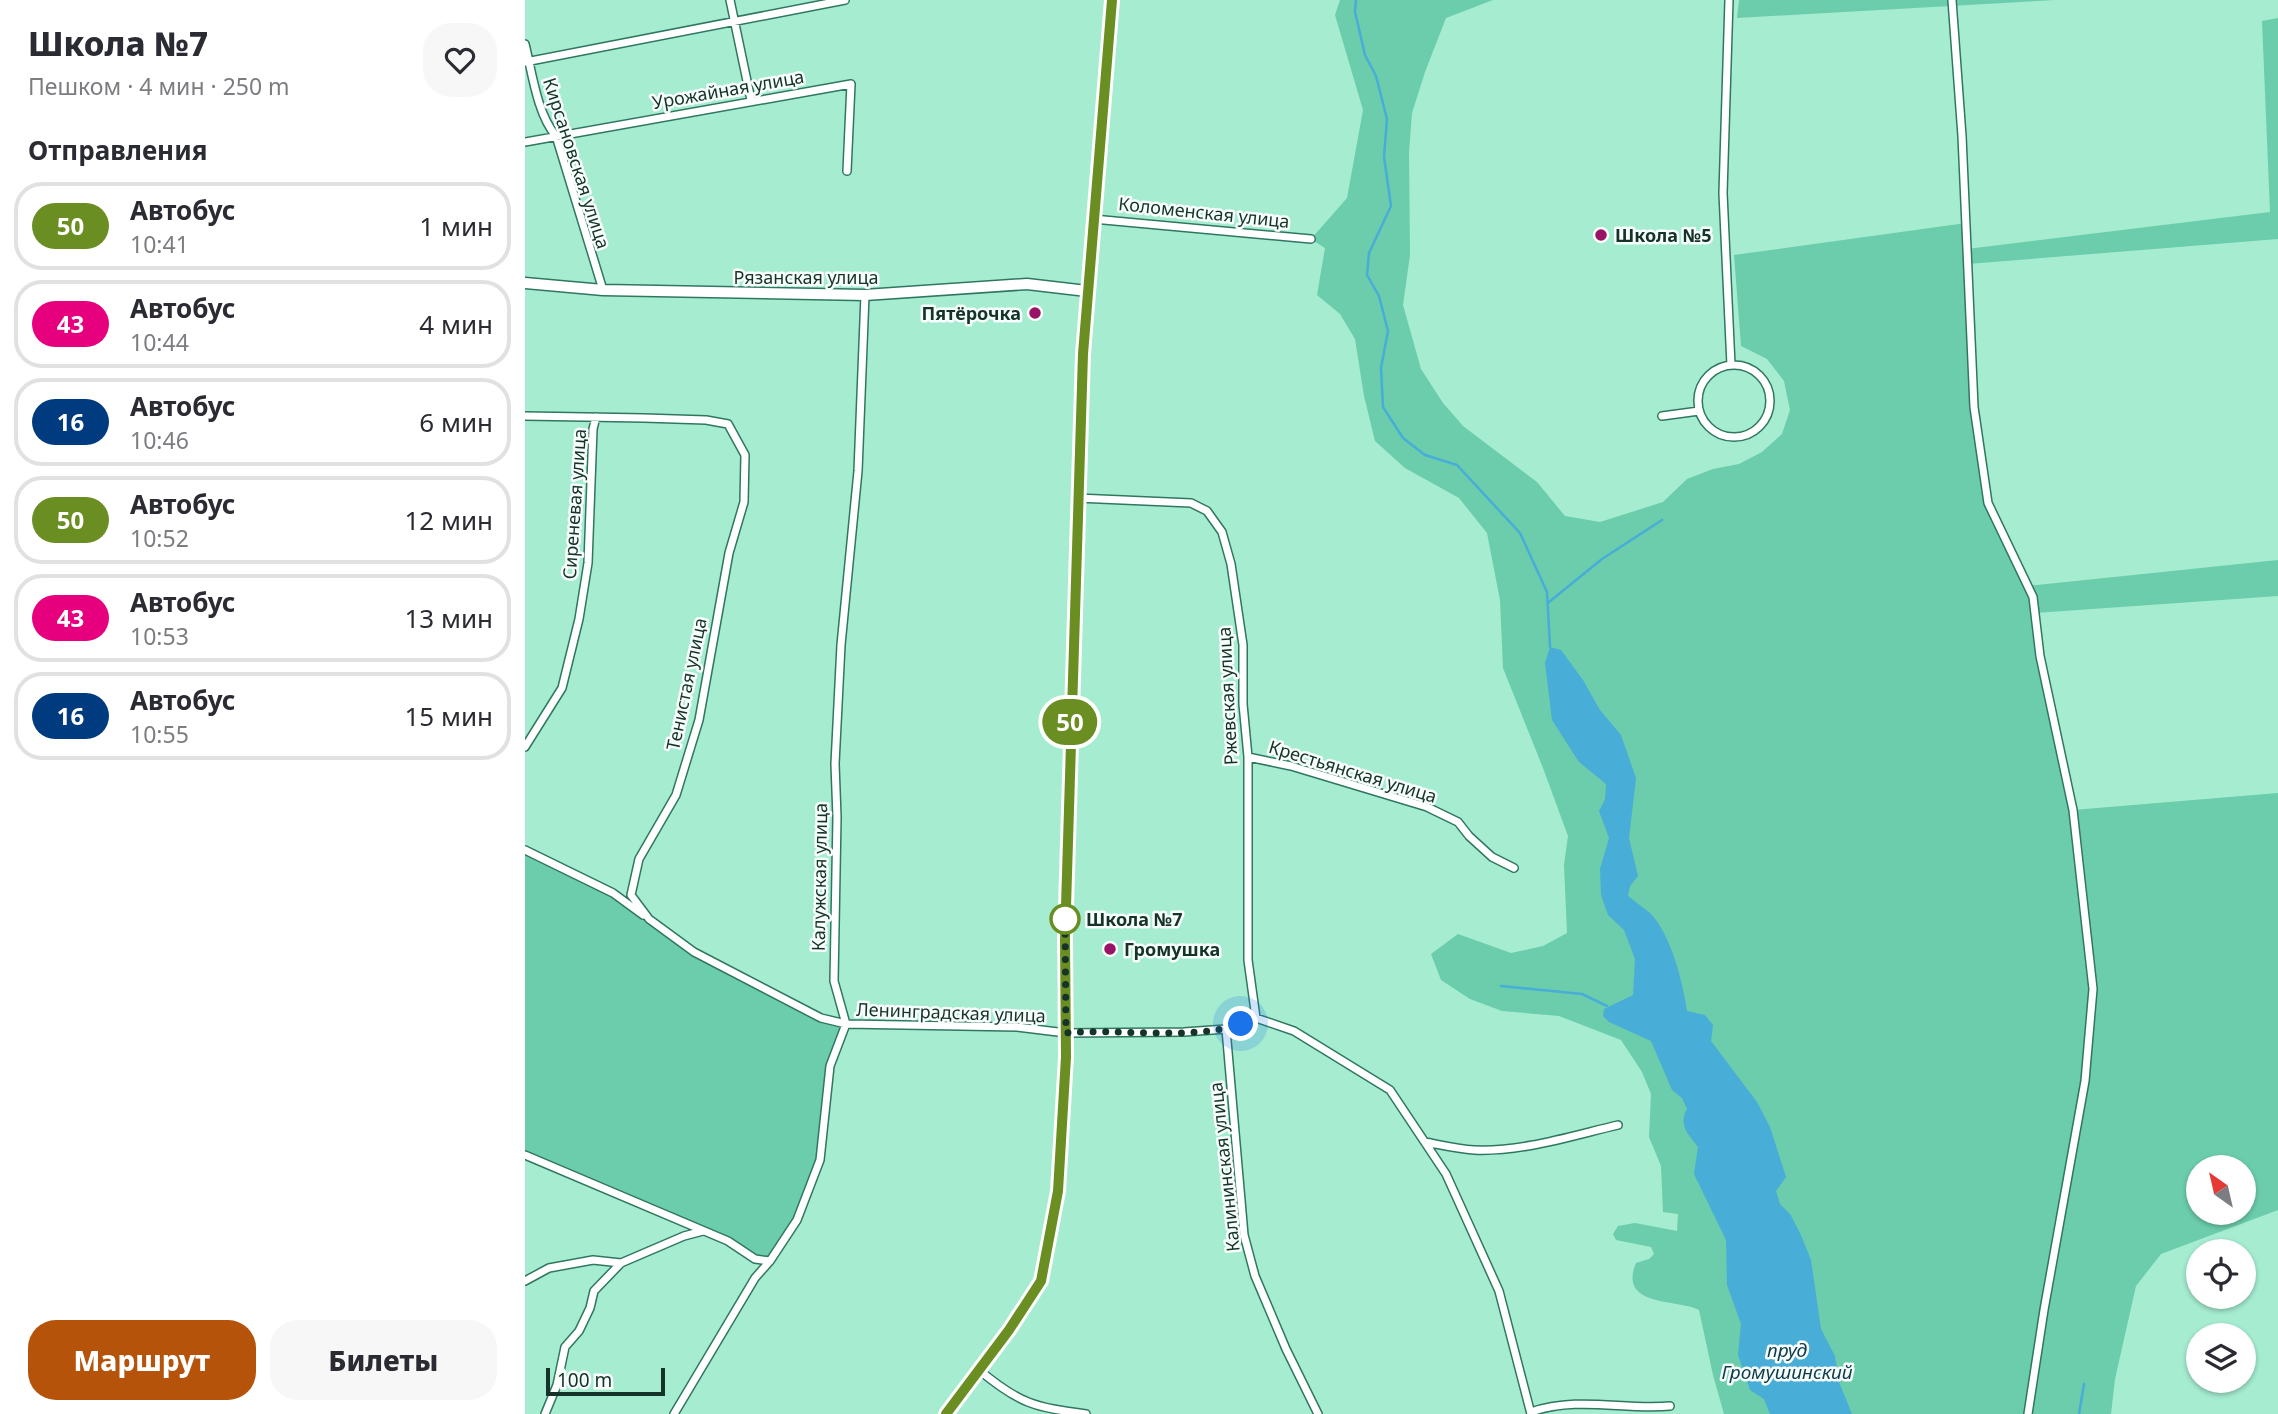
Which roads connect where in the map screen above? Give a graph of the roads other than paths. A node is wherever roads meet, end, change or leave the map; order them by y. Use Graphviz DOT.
graph roads {
  1 [pos="730,0"];
  2 [pos="845,0"];
  3 [pos="1112,0"];
  4 [pos="1729,0"];
  5 [pos="1952,0"];
  6 [pos="734,21"];
  7 [pos="525,44"];
  8 [pos="527,61"];
  9 [pos="751,100"];
  10 [pos="556,136"];
  11 [pos="525,142"];
  12 [pos="847,172"];
  13 [pos="1093,219"];
  14 [pos="1311,239"];
  15 [pos="525,283"];
  16 [pos="603,290"];
  17 [pos="1087,291"];
  18 [pos="865,295"];
  19 [pos="1731,365"];
  20 [pos="1699,411"];
  21 [pos="525,416"];
  22 [pos="1662,416"];
  23 [pos="596,418"];
  24 [pos="1077,498"];
  25 [pos="525,747"];
  26 [pos="1248,757"];
  27 [pos="525,850"];
  28 [pos="1514,868"];
  29 [pos="649,919"];
  30 [pos="1256,1018"];
  31 [pos="846,1024"];
  32 [pos="1226,1029"];
  33 [pos="1066,1033"];
  34 [pos="1618,1125"];
  35 [pos="1425,1142"];
  36 [pos="525,1155"];
  37 [pos="703,1231"];
  38 [pos="770,1261"];
  39 [pos="621,1263"];
  40 [pos="525,1281"];
  41 [pos="979,1370"];
  42 [pos="1670,1406"];
  43 [pos="1531,1413"];
  44 [pos="545,1414"];
  45 [pos="674,1414"];
  46 [pos="946,1414"];
  47 [pos="1086,1414"];
  48 [pos="1318,1414"];
  49 [pos="2028,1414"];
  1 -- 6 [label="street"];
  2 -- 6 [label="street"];
  3 -- 13 [label="street"];
  4 -- 19 [label="street"];
  5 -- 49 [label="street"];
  6 -- 8 [label="street"];
  6 -- 9 [label="street"];
  7 -- 8 [label="street, Кирсановская улица"];
  8 -- 10 [label="street, Кирсановская улица"];
  9 -- 10 [label="street, Урожайная улица"];
  9 -- 12 [label="street, Урожайная улица"];
  10 -- 11 [label="street, Урожайная улица"];
  10 -- 16 [label="street, Кирсановская улица"];
  13 -- 14 [label="street, Коломенская улица"];
  13 -- 17 [label="street"];
  15 -- 16 [label="street, Рязанская улица"];
  16 -- 18 [label="street, Рязанская улица"];
  17 -- 18 [label="street, Рязанская улица"];
  17 -- 24 [label="street"];
  18 -- 31 [label="street, Калужская улица"];
  19 -- 20 [label="street"];
  19 -- 20 [label="street"];
  20 -- 22 [label="street"];
  21 -- 23 [label="street, Тенистая улица"];
  23 -- 25 [label="street, Сиреневая улица"];
  23 -- 29 [label="street, Тенистая улица"];
  24 -- 26 [label="street, Ржевская улица"];
  24 -- 33 [label="street"];
  26 -- 28 [label="street, Крестьянская улица"];
  26 -- 30 [label="street, Ржевская улица"];
  27 -- 29 [label="street"];
  29 -- 31 [label="street, Тенистая улица"];
  30 -- 32 [label="street, Ленинградская улица"];
  30 -- 35 [label="street"];
  31 -- 33 [label="street, Ленинградская улица"];
  31 -- 38 [label="street"];
  32 -- 33 [label="street, Ленинградская улица"];
  32 -- 48 [label="street, Калининская улица"];
  33 -- 41 [label="street"];
  34 -- 35 [label="street"];
  35 -- 43 [label="street"];
  36 -- 37 [label="street"];
  37 -- 38 [label="street"];
  37 -- 39 [label="street"];
  38 -- 45 [label="street"];
  39 -- 40 [label="street"];
  39 -- 44 [label="street"];
  41 -- 46 [label="street"];
  41 -- 47 [label="street"];
  42 -- 43 [label="street"];
}
